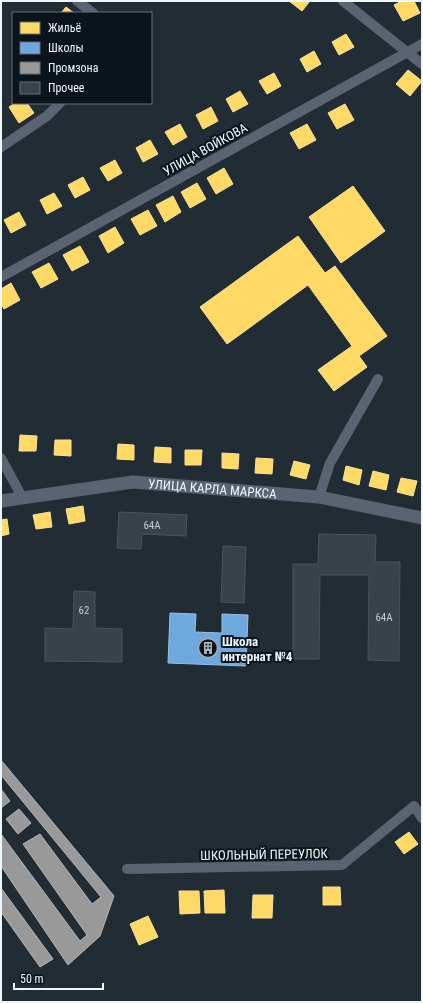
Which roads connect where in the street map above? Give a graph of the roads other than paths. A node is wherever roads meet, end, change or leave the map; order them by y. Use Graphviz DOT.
graph roads {
  1 [pos="77,1"];
  2 [pos="343,1"];
  3 [pos="92,12"];
  4 [pos="422,44"];
  5 [pos="407,52"];
  6 [pos="422,64"];
  7 [pos="59,104"];
  8 [pos="1,147"];
  9 [pos="1,277"];
  10 [pos="378,379"];
  11 [pos="1,458"];
  12 [pos="22,497"];
  13 [pos="319,497"];
  14 [pos="1,501"];
  15 [pos="422,518"];
  16 [pos="422,818"];
  17 [pos="127,869"];
  1 -- 3 [label="street"];
  2 -- 5 [label="street"];
  4 -- 5 [label="street, УЛИЦА ВОЙКОВА"];
  5 -- 6 [label="street"];
  5 -- 9 [label="street, УЛИЦА ВОЙКОВА"];
  7 -- 8 [label="street"];
  10 -- 13 [label="street"];
  11 -- 12 [label="street"];
  12 -- 13 [label="street, УЛИЦА КАРЛА МАРКСА"];
  12 -- 14 [label="street, УЛИЦА КАРЛА МАРКСА"];
  13 -- 15 [label="street, УЛИЦА КАРЛА МАРКСА"];
  16 -- 17 [label="street, ШКОЛЬНЫЙ ПЕРЕУЛОК"];
}
